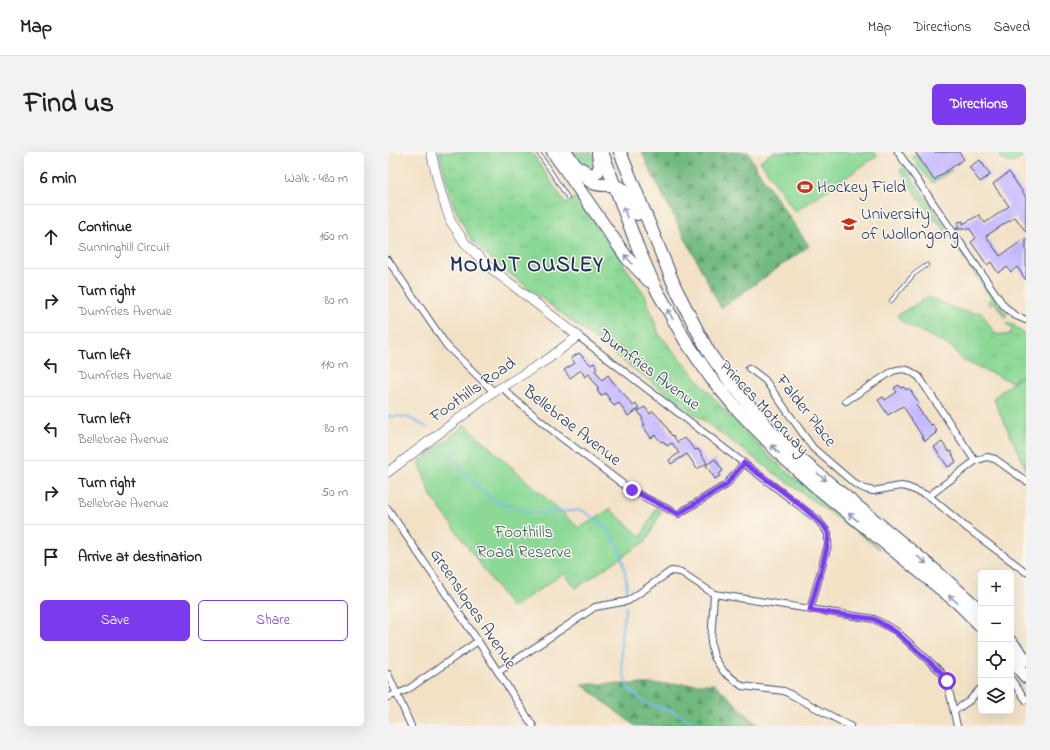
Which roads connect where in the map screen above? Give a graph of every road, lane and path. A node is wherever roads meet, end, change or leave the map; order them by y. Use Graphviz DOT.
graph roads {
  1 [pos="431,152"];
  2 [pos="538,152"];
  3 [pos="553,152"];
  4 [pos="568,152"];
  5 [pos="597,152"];
  6 [pos="602,152"];
  7 [pos="620,152"];
  8 [pos="898,152"];
  9 [pos="615,185"];
  10 [pos="568,198"];
  11 [pos="388,260"];
  12 [pos="927,265"];
  13 [pos="655,287"];
  14 [pos="891,301"];
  15 [pos="1026,320"];
  16 [pos="578,336"];
  17 [pos="749,368"];
  18 [pos="730,382"];
  19 [pos="498,389"];
  20 [pos="846,401"];
  21 [pos="975,461"];
  22 [pos="744,463"];
  23 [pos="388,472"];
  24 [pos="1026,481"];
  25 [pos="929,496"];
  26 [pos="388,509"];
  27 [pos="1026,572"];
  28 [pos="714,594"];
  29 [pos="978,608"];
  30 [pos="810,610"];
  31 [pos="978,623"];
  32 [pos="478,641"];
  33 [pos="1014,646"];
  34 [pos="1026,660"];
  35 [pos="1014,662"];
  36 [pos="498,672"];
  37 [pos="388,674"];
  38 [pos="1026,677"];
  39 [pos="1014,683"];
  40 [pos="978,691"];
  41 [pos="397,694"];
  42 [pos="388,697"];
  43 [pos="1026,700"];
  44 [pos="954,711"];
  45 [pos="411,726"];
  46 [pos="533,726"];
  47 [pos="850,726"];
  48 [pos="957,726"];
  1 -- 16 [label="street, Dumfries Avenue"];
  2 -- 10 [label="lane"];
  13 -- 3 [label="highway, one-way"];
  4 -- 5 [label="highway"];
  4 -- 9 [label="highway"];
  6 -- 9 [label="highway, Princes Motorway"];
  7 -- 18 [label="highway, Princes Motorway"];
  8 -- 15 [label="street"];
  13 -- 9 [label="highway, Princes Motorway, one-way"];
  9 -- 18 [label="highway"];
  11 -- 19 [label="street"];
  12 -- 14 [label="lane"];
  31 -- 13 [label="highway, Princes Motorway, one-way"];
  16 -- 19 [label="street, Foothills Road"];
  16 -- 22 [label="street, Dumfries Avenue"];
  17 -- 25 [label="street, Falder Place"];
  18 -- 29 [label="highway, Princes Motorway, one-way"];
  19 -- 22 [label="street, Bellebrae Avenue"];
  19 -- 23 [label="street, Foothills Road"];
  20 -- 21 [label="street"];
  21 -- 24 [label="street"];
  21 -- 25 [label="street"];
  22 -- 30 [label="street, Dumfries Avenue"];
  25 -- 27 [label="street, Falder Place"];
  26 -- 32 [label="street, Greenslopes Avenue"];
  28 -- 30 [label="street"];
  28 -- 36 [label="street"];
  28 -- 47 [label="street"];
  30 -- 44 [label="street"];
  32 -- 36 [label="street, Greenslopes Avenue"];
  32 -- 41 [label="street"];
  33 -- 34 [label="highway"];
  35 -- 38 [label="highway"];
  36 -- 46 [label="street, Greenslopes Avenue"];
  37 -- 41 [label="street"];
  39 -- 43 [label="street"];
  40 -- 44 [label="street"];
  41 -- 42 [label="street"];
  41 -- 45 [label="street"];
  44 -- 48 [label="street"];
}
